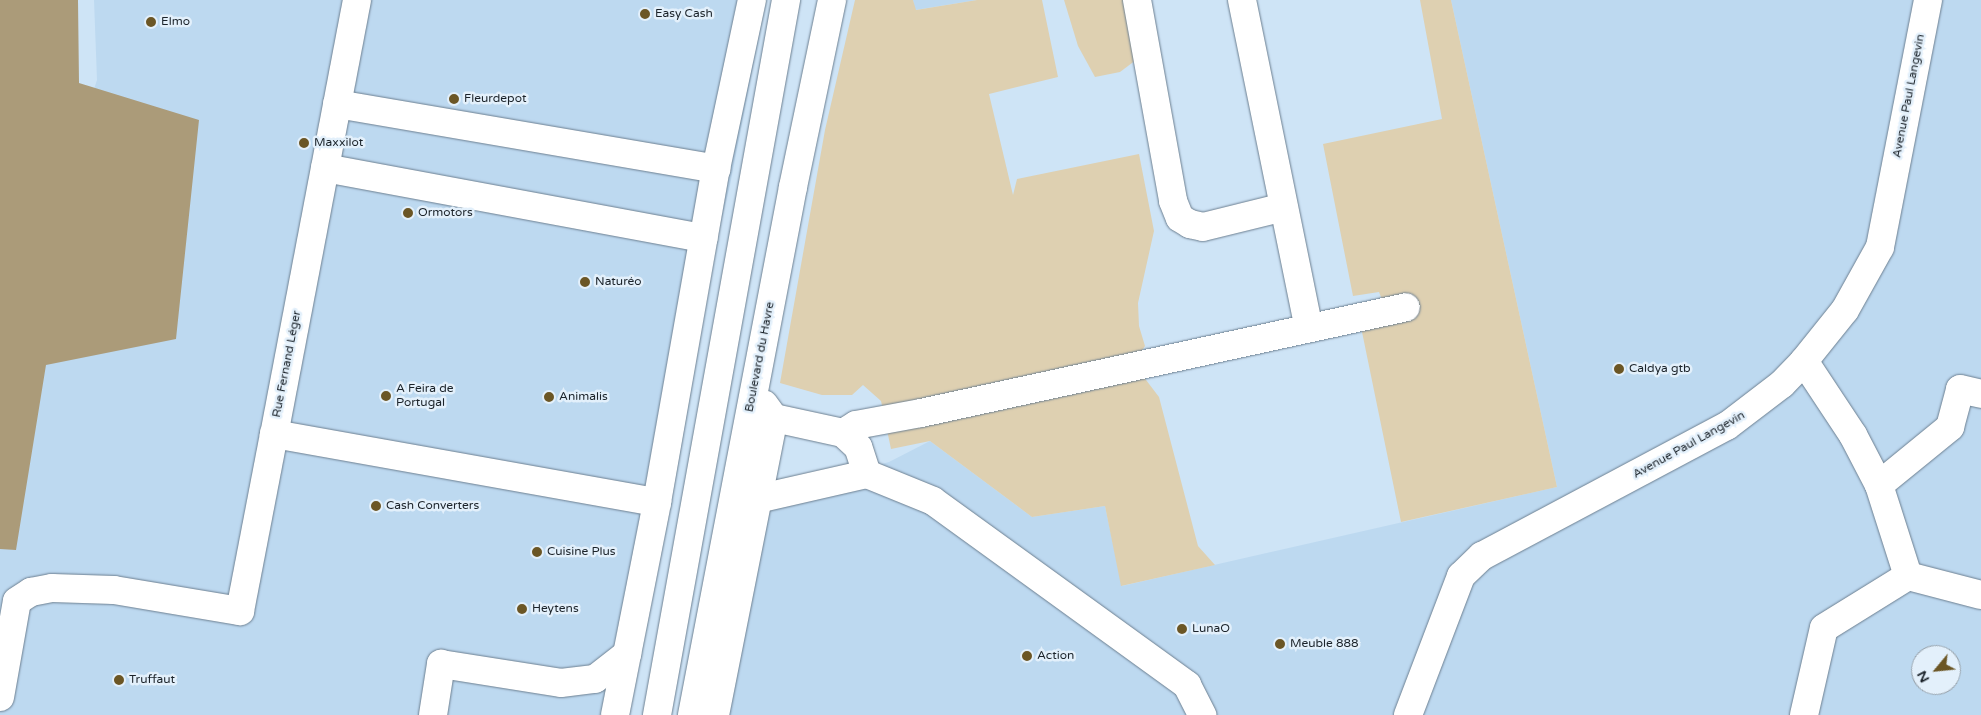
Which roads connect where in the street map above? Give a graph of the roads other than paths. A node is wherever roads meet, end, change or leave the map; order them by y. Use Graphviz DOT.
graph roads {
  1 [pos="357,0"];
  2 [pos="752,0"];
  3 [pos="786,0"];
  4 [pos="832,0"];
  5 [pos="1137,0"];
  6 [pos="1242,0"];
  7 [pos="1926,0"];
  8 [pos="337,104"];
  9 [pos="325,168"];
  10 [pos="716,169"];
  11 [pos="1284,207"];
  12 [pos="704,238"];
  13 [pos="1406,307"];
  14 [pos="1309,328"];
  15 [pos="1804,361"];
  16 [pos="753,392"];
  17 [pos="1981,394"];
  18 [pos="774,418"];
  19 [pos="842,433"];
  20 [pos="274,434"];
  21 [pos="867,474"];
  22 [pos="1879,485"];
  23 [pos="757,499"];
  24 [pos="657,502"];
  25 [pos="1908,576"];
  26 [pos="1981,595"];
  27 [pos="628,654"];
  28 [pos="0,696"];
  29 [pos="433,715"];
  30 [pos="616,715"];
  31 [pos="657,715"];
  32 [pos="692,715"];
  33 [pos="715,715"];
  34 [pos="1202,715"];
  35 [pos="1408,715"];
  36 [pos="1804,715"];
  1 -- 8 [label="main road, Rue Fernand Léger"];
  2 -- 10 [label="main road"];
  3 -- 31 [label="main road"];
  4 -- 16 [label="main road, Boulevard du Havre"];
  5 -- 11 [label="main road"];
  6 -- 11 [label="main road"];
  7 -- 15 [label="main road, Avenue Paul Langevin"];
  8 -- 9 [label="main road, Rue Fernand Léger"];
  8 -- 10 [label="main road"];
  9 -- 12 [label="main road"];
  9 -- 20 [label="main road, Rue Fernand Léger"];
  10 -- 12 [label="main road"];
  11 -- 14 [label="main road"];
  12 -- 24 [label="main road"];
  13 -- 14 [label="main road"];
  14 -- 19 [label="main road"];
  15 -- 22 [label="main road"];
  15 -- 35 [label="main road, Avenue Paul Langevin"];
  16 -- 18 [label="main road"];
  16 -- 32 [label="main road, Boulevard du Havre"];
  17 -- 22 [label="main road"];
  18 -- 19 [label="main road"];
  18 -- 23 [label="main road"];
  19 -- 21 [label="main road"];
  20 -- 24 [label="main road, Rue Fernand Léger"];
  20 -- 28 [label="main road"];
  21 -- 23 [label="main road"];
  21 -- 34 [label="main road"];
  22 -- 25 [label="main road"];
  23 -- 33 [label="main road"];
  24 -- 27 [label="main road"];
  25 -- 26 [label="main road"];
  25 -- 36 [label="main road"];
  27 -- 29 [label="main road"];
  27 -- 30 [label="main road"];
}
